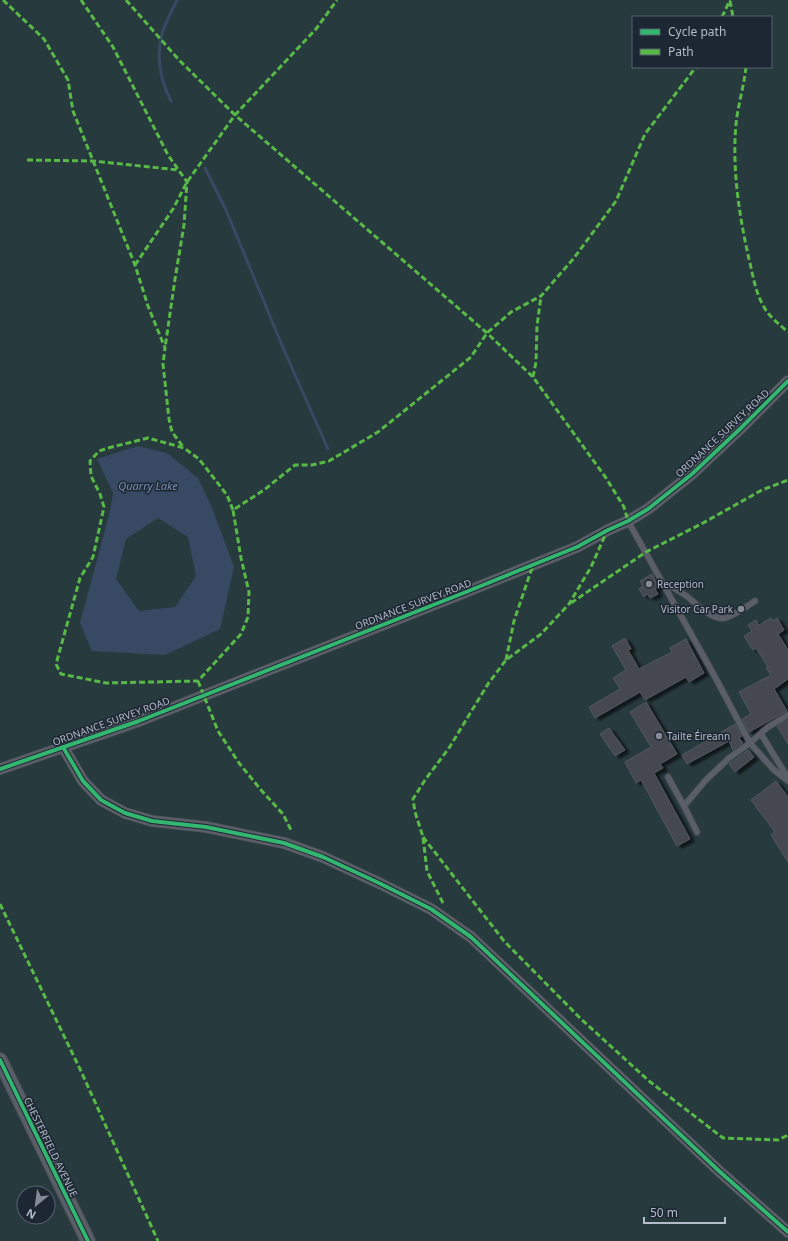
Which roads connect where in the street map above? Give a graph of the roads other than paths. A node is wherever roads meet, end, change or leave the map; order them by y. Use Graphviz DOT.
graph roads {
  1 [pos="788,381"];
  2 [pos="628,521"];
  3 [pos="663,583"];
  4 [pos="755,601"];
  5 [pos="788,715"];
  6 [pos="761,734"];
  7 [pos="750,743"];
  8 [pos="63,747"];
  9 [pos="0,769"];
  10 [pos="668,777"];
  11 [pos="788,780"];
  12 [pos="684,806"];
  13 [pos="697,832"];
  14 [pos="0,1060"];
  15 [pos="788,1232"];
  16 [pos="88,1241"];
  1 -- 2 [label="street, ORDNANCE SURVEY ROAD"];
  2 -- 3 [label="lane"];
  2 -- 8 [label="street, ORDNANCE SURVEY ROAD"];
  3 -- 4 [label="lane"];
  3 -- 7 [label="lane"];
  5 -- 6 [label="lane"];
  6 -- 7 [label="lane"];
  6 -- 11 [label="lane"];
  7 -- 11 [label="lane"];
  7 -- 12 [label="lane"];
  8 -- 9 [label="street, ORDNANCE SURVEY ROAD"];
  8 -- 15 [label="street"];
  10 -- 12 [label="lane"];
  12 -- 13 [label="lane"];
  14 -- 16 [label="street, CHESTERFIELD AVENUE"];
}
